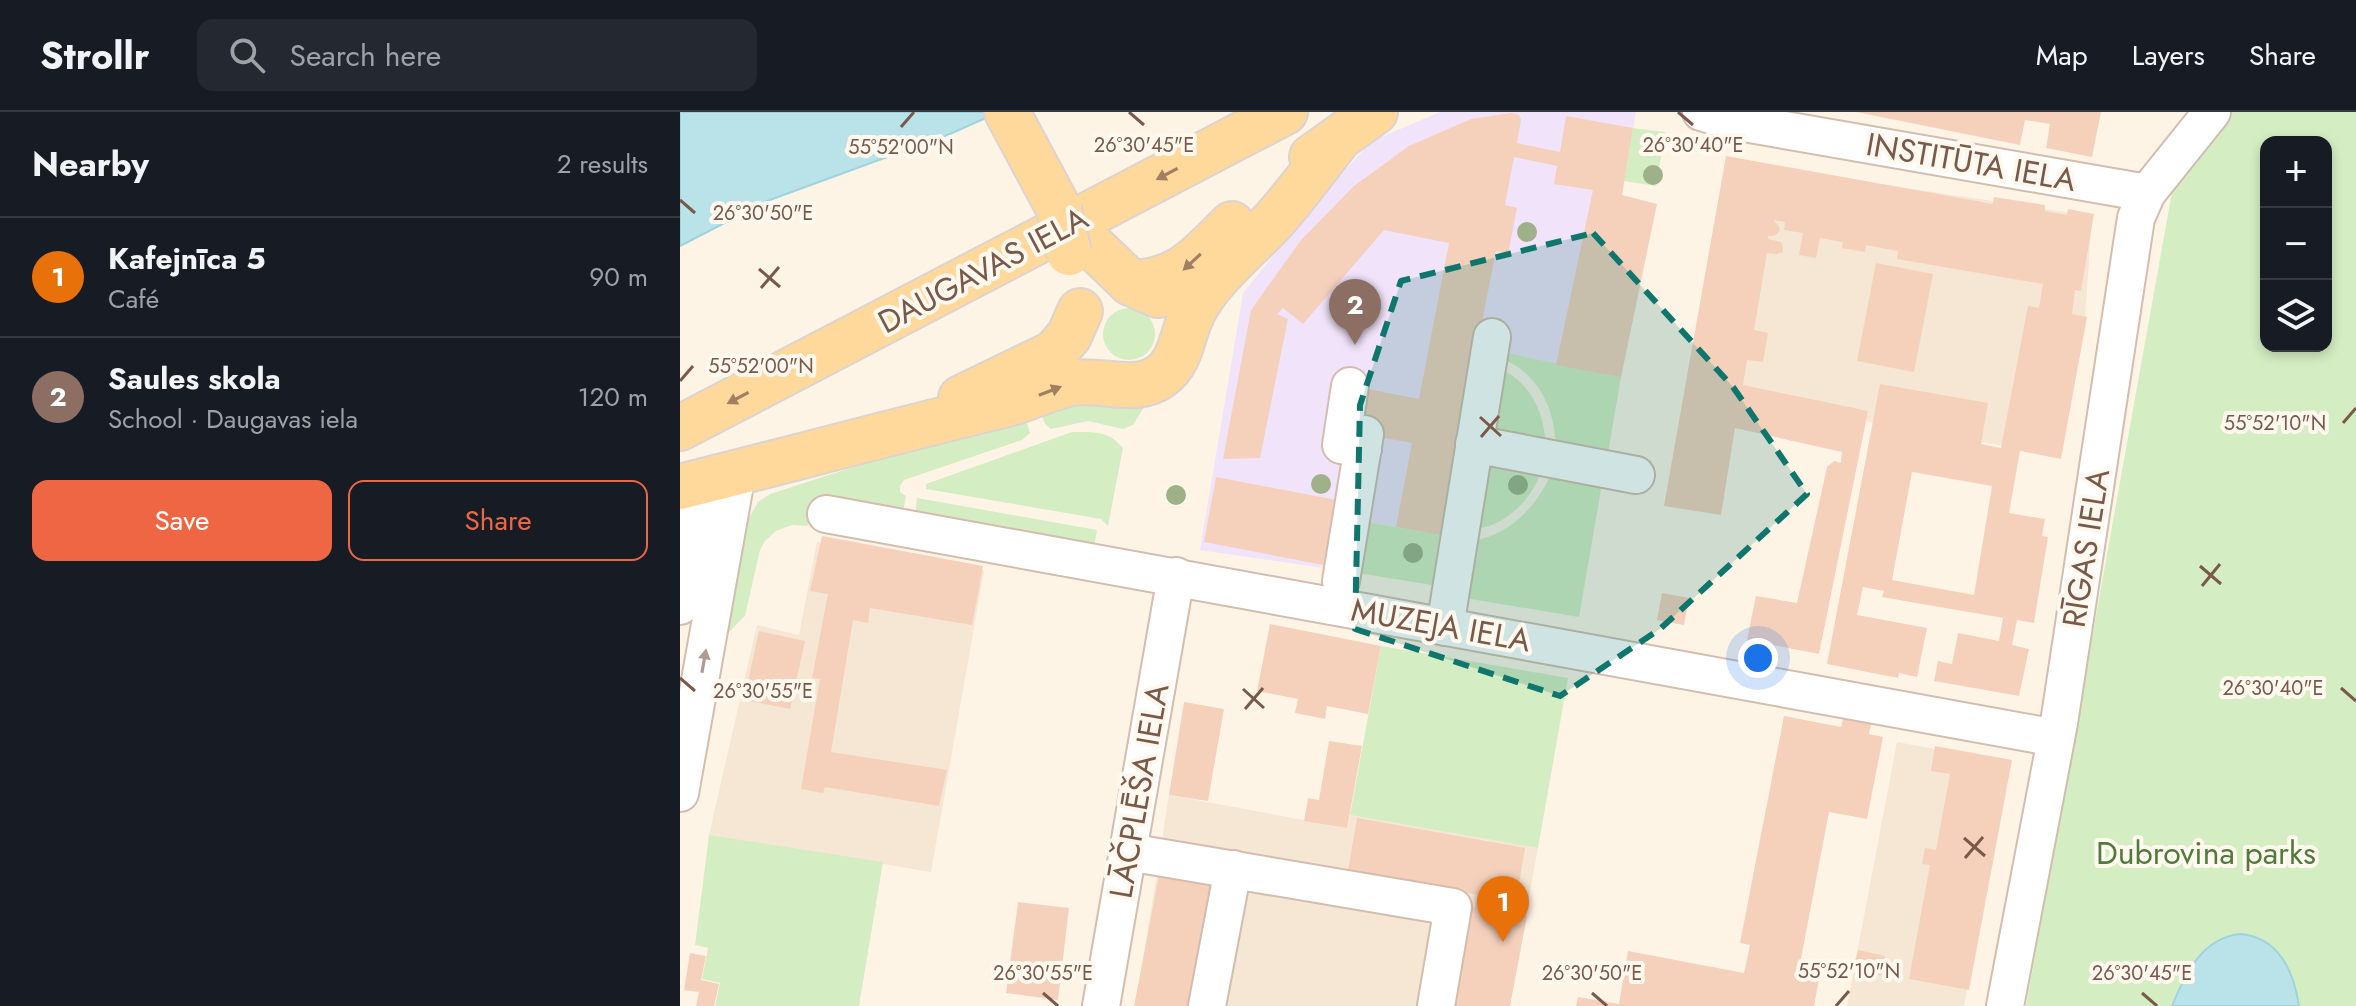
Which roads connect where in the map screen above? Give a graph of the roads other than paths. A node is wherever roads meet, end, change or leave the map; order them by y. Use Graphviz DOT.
graph roads {
  1 [pos="1007,112"];
  2 [pos="1285,112"];
  3 [pos="1375,112"];
  4 [pos="1701,112"];
  5 [pos="2212,112"];
  6 [pos="1337,141"];
  7 [pos="2147,193"];
  8 [pos="1079,248"];
  9 [pos="1131,283"];
  10 [pos="1080,311"];
  11 [pos="1492,337"];
  12 [pos="1181,342"];
  13 [pos="1120,385"];
  14 [pos="1350,386"];
  15 [pos="680,428"];
  16 [pos="893,431"];
  17 [pos="1474,444"];
  18 [pos="1636,475"];
  19 [pos="707,480"];
  20 [pos="826,514"];
  21 [pos="1176,576"];
  22 [pos="1341,581"];
  23 [pos="680,606"];
  24 [pos="1445,627"];
  25 [pos="2056,738"];
  26 [pos="680,793"];
  27 [pos="1128,852"];
  28 [pos="1233,869"];
  29 [pos="1101,1006"];
  30 [pos="1207,1006"];
  31 [pos="1436,1006"];
  32 [pos="2005,1006"];
  1 -- 8 [label="main road, DAUGAVAS IELA, bridge"];
  2 -- 15 [label="main road, DAUGAVAS IELA, one-way"];
  3 -- 6 [label="main road"];
  4 -- 7 [label="street, INSTITŪTA IELA"];
  5 -- 7 [label="street, RĪGAS IELA"];
  6 -- 9 [label="main road, one-way"];
  6 -- 12 [label="main road"];
  7 -- 25 [label="street, RĪGAS IELA"];
  8 -- 9 [label="main road"];
  8 -- 10 [label="main road, DAUGAVAS IELA"];
  9 -- 12 [label="main road"];
  10 -- 13 [label="main road, DAUGAVAS IELA"];
  10 -- 16 [label="main road"];
  11 -- 17 [label="street"];
  12 -- 13 [label="main road"];
  16 -- 13 [label="main road, one-way"];
  14 -- 22 [label="street"];
  16 -- 19 [label="main road"];
  17 -- 18 [label="street"];
  17 -- 24 [label="street"];
  19 -- 23 [label="street"];
  26 -- 19 [label="street, one-way"];
  20 -- 21 [label="street, MUZEJA IELA"];
  21 -- 24 [label="street, MUZEJA IELA"];
  21 -- 27 [label="street, LĀČPLĒŠA IELA"];
  24 -- 25 [label="street, MUZEJA IELA"];
  25 -- 32 [label="street, RĪGAS IELA"];
  27 -- 28 [label="street"];
  27 -- 29 [label="street, LĀČPLĒŠA IELA"];
  28 -- 30 [label="street"];
  28 -- 31 [label="street"];
}
